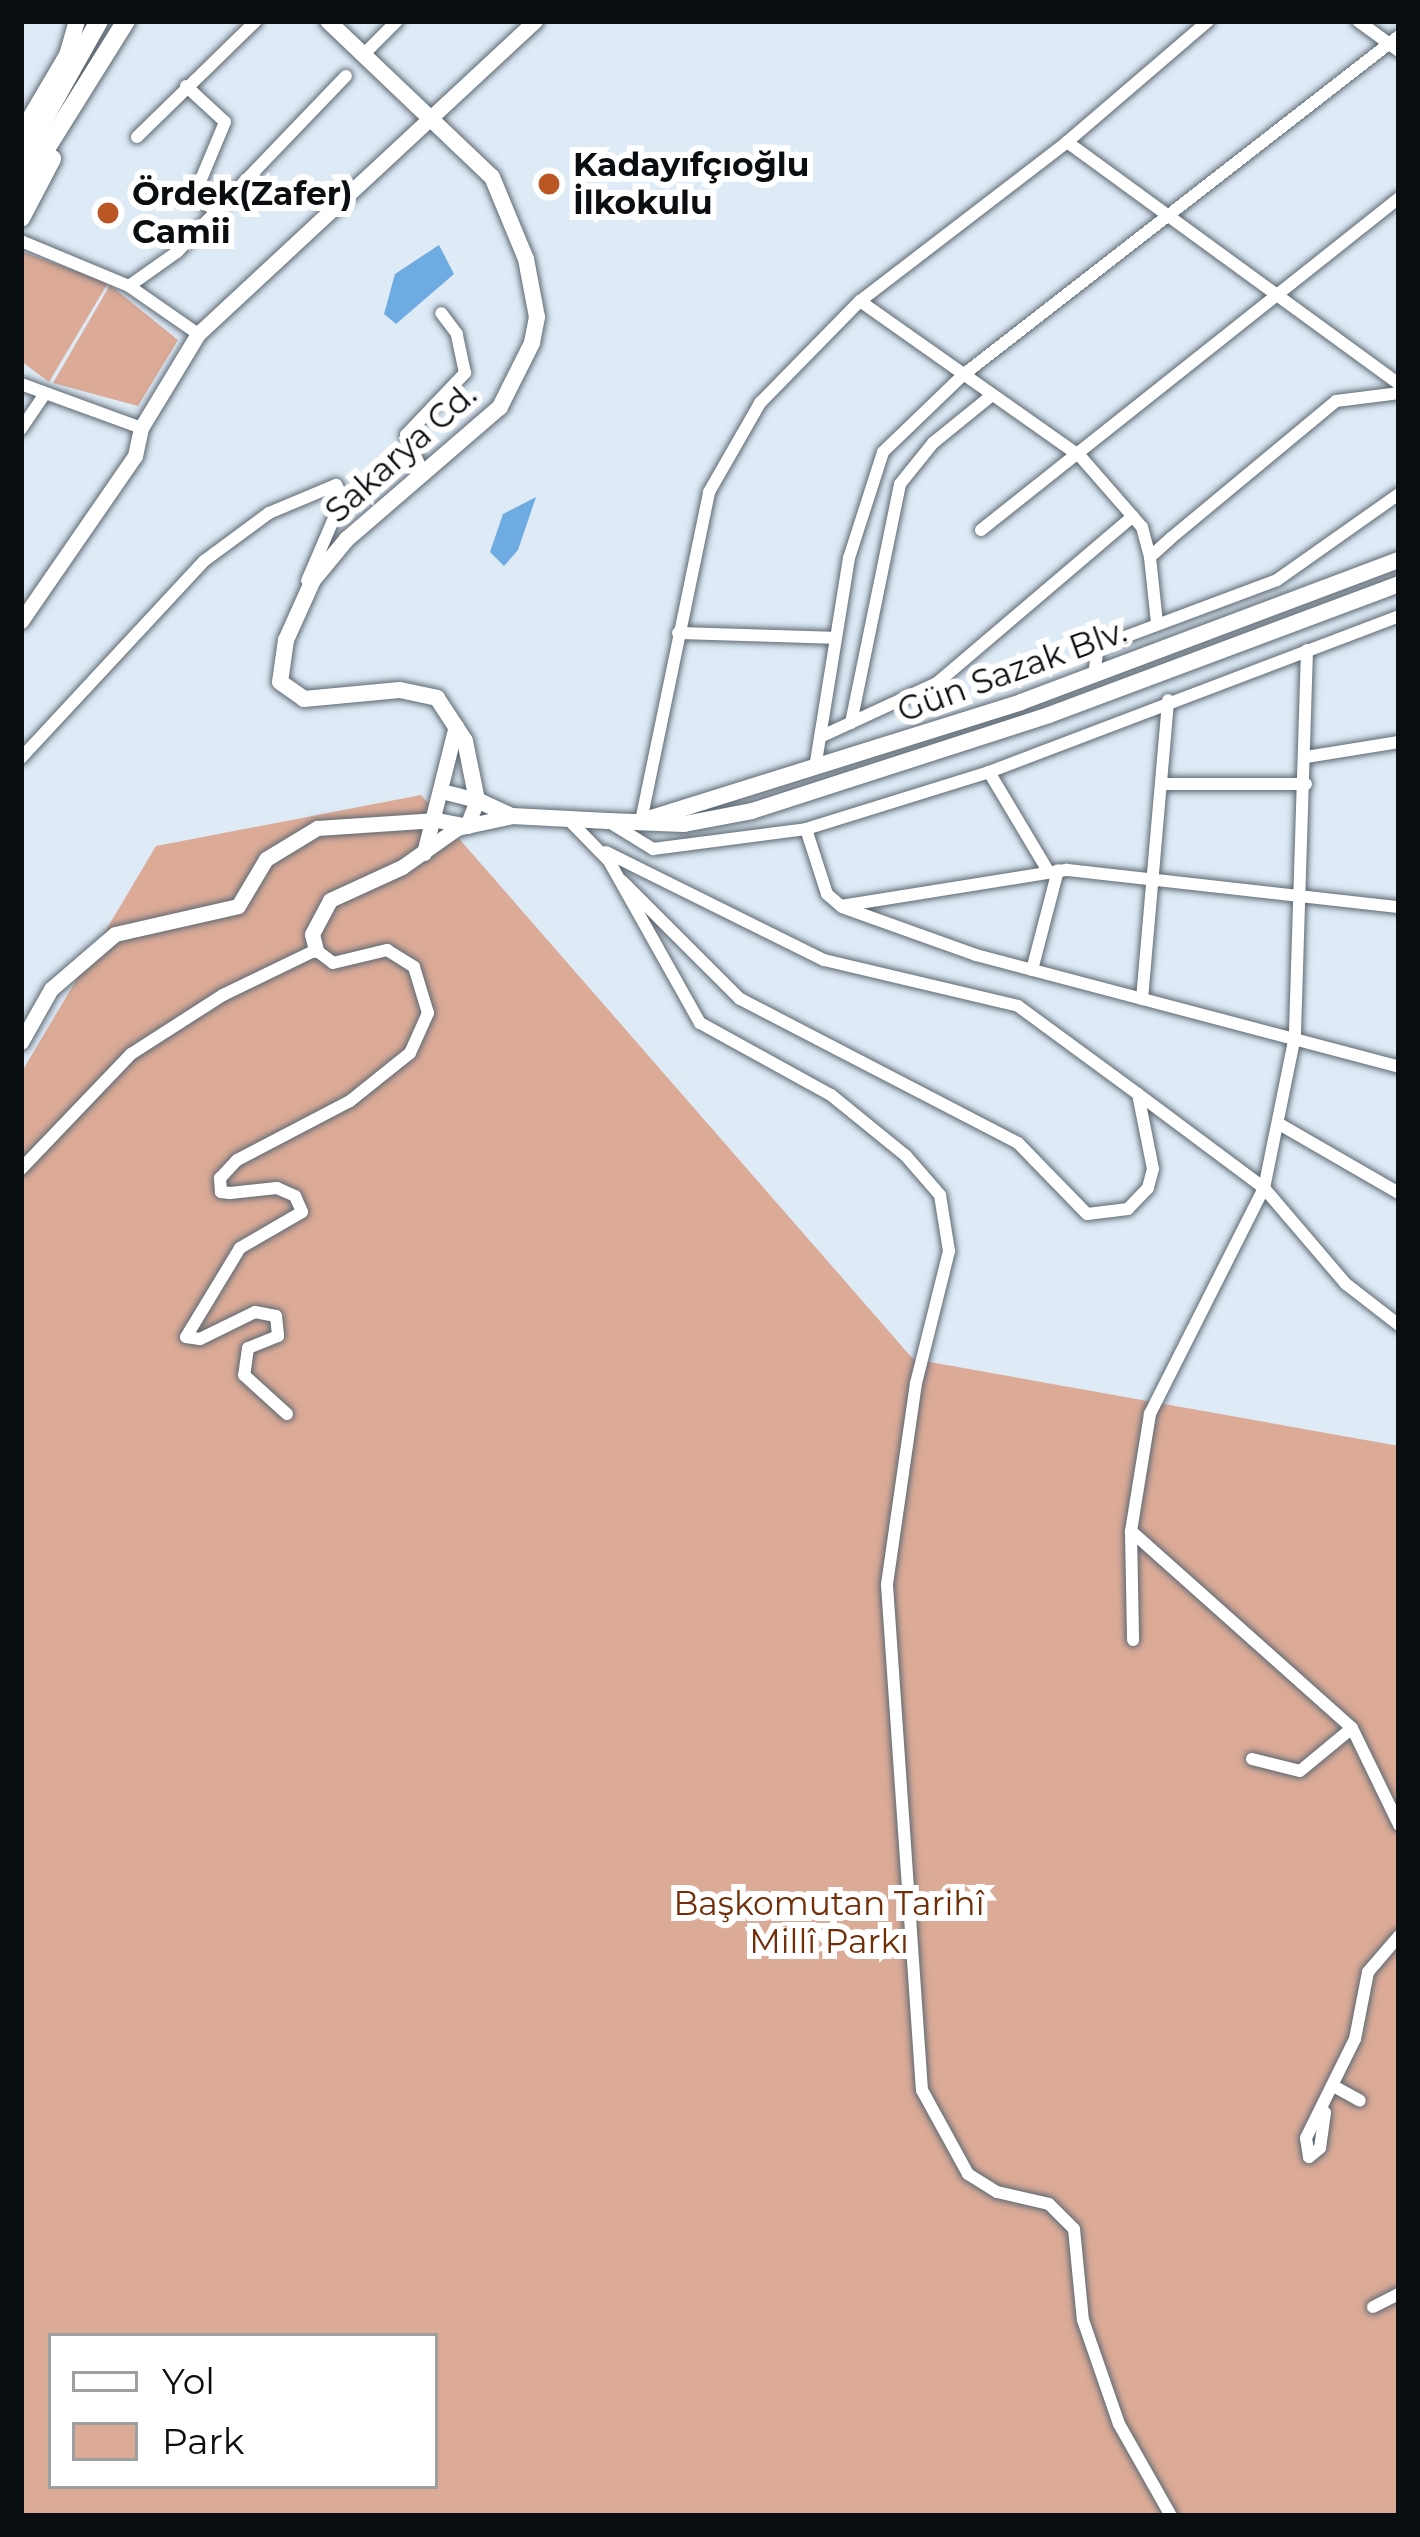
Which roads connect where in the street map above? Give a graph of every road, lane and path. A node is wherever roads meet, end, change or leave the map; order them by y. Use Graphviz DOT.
graph roads {
  1 [pos="76,21"];
  2 [pos="90,21"];
  3 [pos="99,21"];
  4 [pos="126,21"];
  5 [pos="256,21"];
  6 [pos="328,21"];
  7 [pos="397,21"];
  8 [pos="535,21"];
  9 [pos="1208,21"];
  10 [pos="1358,21"];
  11 [pos="1395,44"];
  12 [pos="363,55"];
  13 [pos="66,58"];
  14 [pos="346,76"];
  15 [pos="186,86"];
  16 [pos="78,99"];
  17 [pos="431,119"];
  18 [pos="21,135"];
  19 [pos="137,137"];
  20 [pos="1067,142"];
  21 [pos="21,160"];
  22 [pos="21,189"];
  23 [pos="1399,199"];
  24 [pos="213,209"];
  25 [pos="1166,217"];
  26 [pos="21,218"];
  27 [pos="21,241"];
  28 [pos="129,286"];
  29 [pos="1280,295"];
  30 [pos="860,301"];
  31 [pos="441,313"];
  32 [pos="198,334"];
  33 [pos="963,375"];
  34 [pos="21,384"];
  35 [pos="1399,389"];
  36 [pos="44,395"];
  37 [pos="992,395"];
  38 [pos="141,428"];
  39 [pos="21,430"];
  40 [pos="1080,456"];
  41 [pos="424,475"];
  42 [pos="1399,494"];
  43 [pos="1132,516"];
  44 [pos="981,530"];
  45 [pos="1150,557"];
  46 [pos="1399,560"];
  47 [pos="1399,584"];
  48 [pos="296,610"];
  49 [pos="1399,616"];
  50 [pos="21,622"];
  51 [pos="1157,623"];
  52 [pos="678,633"];
  53 [pos="834,638"];
  54 [pos="1307,650"];
  55 [pos="1094,675"];
  56 [pos="1168,700"];
  57 [pos="456,722"];
  58 [pos="851,723"];
  59 [pos="820,737"];
  60 [pos="1399,742"];
  61 [pos="1306,757"];
  62 [pos="21,758"];
  63 [pos="815,770"];
  64 [pos="989,772"];
  65 [pos="1162,784"];
  66 [pos="1306,784"];
  67 [pos="444,792"];
  68 [pos="477,800"];
  69 [pos="564,814"];
  70 [pos="512,816"];
  71 [pos="437,820"];
  72 [pos="608,821"];
  73 [pos="641,821"];
  74 [pos="467,826"];
  75 [pos="806,829"];
  76 [pos="596,846"];
  77 [pos="424,853"];
  78 [pos="1053,871"];
  79 [pos="1155,877"];
  80 [pos="621,880"];
  81 [pos="1304,898"];
  82 [pos="841,906"];
  83 [pos="1399,907"];
  84 [pos="316,950"];
  85 [pos="1032,970"];
  86 [pos="1142,999"];
  87 [pos="1295,1036"];
  88 [pos="21,1042"];
  89 [pos="1399,1067"];
  90 [pos="1138,1094"];
  91 [pos="1281,1125"];
  92 [pos="21,1169"];
  93 [pos="1264,1188"];
  94 [pos="1399,1193"];
  95 [pos="1399,1325"];
  96 [pos="287,1414"];
  97 [pos="1131,1531"];
  98 [pos="1133,1640"];
  99 [pos="1352,1728"];
  100 [pos="1252,1760"];
  101 [pos="1399,1825"];
  102 [pos="1399,1936"];
  103 [pos="1336,2088"];
  104 [pos="1360,2101"];
  105 [pos="1325,2111"];
  106 [pos="1399,2294"];
  107 [pos="1373,2307"];
  108 [pos="1171,2516"];
  1 -- 13 [label="main road"];
  2 -- 13 [label="main road"];
  3 -- 21 [label="main road"];
  4 -- 16 [label="main road"];
  5 -- 15 [label="street"];
  6 -- 12 [label="main road, Sakarya Cd."];
  7 -- 12 [label="street"];
  8 -- 17 [label="street"];
  9 -- 20 [label="street"];
  10 -- 11 [label="street"];
  11 -- 25 [label="street"];
  12 -- 17 [label="main road, Sakarya Cd."];
  13 -- 18 [label="main road"];
  14 -- 24 [label="street"];
  15 -- 19 [label="street"];
  15 -- 24 [label="street"];
  16 -- 22 [label="main road"];
  16 -- 26 [label="main road"];
  17 -- 32 [label="street"];
  17 -- 41 [label="main road, Sakarya Cd."];
  20 -- 25 [label="street"];
  20 -- 30 [label="street"];
  23 -- 29 [label="street"];
  24 -- 28 [label="street"];
  25 -- 29 [label="street"];
  25 -- 33 [label="street"];
  27 -- 28 [label="street"];
  28 -- 32 [label="street"];
  29 -- 35 [label="street"];
  29 -- 40 [label="street"];
  30 -- 33 [label="street"];
  30 -- 52 [label="street"];
  31 -- 41 [label="street"];
  32 -- 38 [label="street"];
  33 -- 37 [label="street"];
  33 -- 53 [label="street"];
  34 -- 36 [label="street"];
  35 -- 45 [label="street"];
  36 -- 38 [label="street"];
  36 -- 39 [label="street"];
  37 -- 40 [label="street"];
  37 -- 58 [label="street"];
  38 -- 50 [label="street"];
  40 -- 43 [label="street"];
  40 -- 44 [label="street"];
  41 -- 48 [label="main road, Sakarya Cd."];
  42 -- 51 [label="street"];
  43 -- 45 [label="street"];
  43 -- 58 [label="street"];
  45 -- 51 [label="street"];
  46 -- 55 [label="main road, Gün Sazak Blv."];
  47 -- 73 [label="main road, Gün Sazak Blv."];
  48 -- 57 [label="main road, Sakarya Cd."];
  48 -- 62 [label="street"];
  49 -- 54 [label="street"];
  51 -- 55 [label="street"];
  52 -- 53 [label="street"];
  52 -- 73 [label="street"];
  53 -- 59 [label="street"];
  54 -- 56 [label="street"];
  54 -- 61 [label="street"];
  55 -- 63 [label="main road, Gün Sazak Blv."];
  56 -- 64 [label="street"];
  56 -- 65 [label="street"];
  57 -- 67 [label="street"];
  57 -- 68 [label="main road"];
  58 -- 59 [label="street"];
  59 -- 63 [label="street"];
  60 -- 61 [label="street"];
  61 -- 66 [label="street"];
  63 -- 73 [label="main road, Gün Sazak Blv."];
  64 -- 75 [label="street"];
  64 -- 78 [label="street"];
  65 -- 66 [label="street"];
  65 -- 79 [label="street"];
  66 -- 81 [label="street"];
  67 -- 68 [label="street"];
  67 -- 71 [label="street"];
  68 -- 70 [label="main road"];
  68 -- 74 [label="street"];
  69 -- 70 [label="main road, Gün Sazak Blv."];
  69 -- 72 [label="main road, Gün Sazak Blv."];
  69 -- 76 [label="street"];
  70 -- 74 [label="street"];
  71 -- 74 [label="street"];
  71 -- 77 [label="street"];
  71 -- 88 [label="street"];
  72 -- 73 [label="main road, Gün Sazak Blv."];
  72 -- 75 [label="street"];
  74 -- 77 [label="street"];
  75 -- 82 [label="street"];
  76 -- 80 [label="street"];
  76 -- 90 [label="street"];
  77 -- 84 [label="street"];
  78 -- 79 [label="street"];
  78 -- 82 [label="street"];
  78 -- 85 [label="street"];
  79 -- 81 [label="street"];
  79 -- 86 [label="street"];
  80 -- 90 [label="street"];
  80 -- 108 [label="street"];
  81 -- 83 [label="street"];
  81 -- 87 [label="street"];
  82 -- 85 [label="street"];
  84 -- 92 [label="street"];
  84 -- 96 [label="street"];
  85 -- 86 [label="street"];
  86 -- 87 [label="street"];
  87 -- 89 [label="street"];
  87 -- 91 [label="street"];
  90 -- 93 [label="street"];
  91 -- 93 [label="street"];
  91 -- 94 [label="street"];
  93 -- 95 [label="street"];
  93 -- 97 [label="street"];
  97 -- 98 [label="street"];
  97 -- 99 [label="street"];
  99 -- 100 [label="street"];
  99 -- 101 [label="street"];
  102 -- 103 [label="street"];
  103 -- 104 [label="street"];
  103 -- 105 [label="street"];
  106 -- 107 [label="street"];
}
